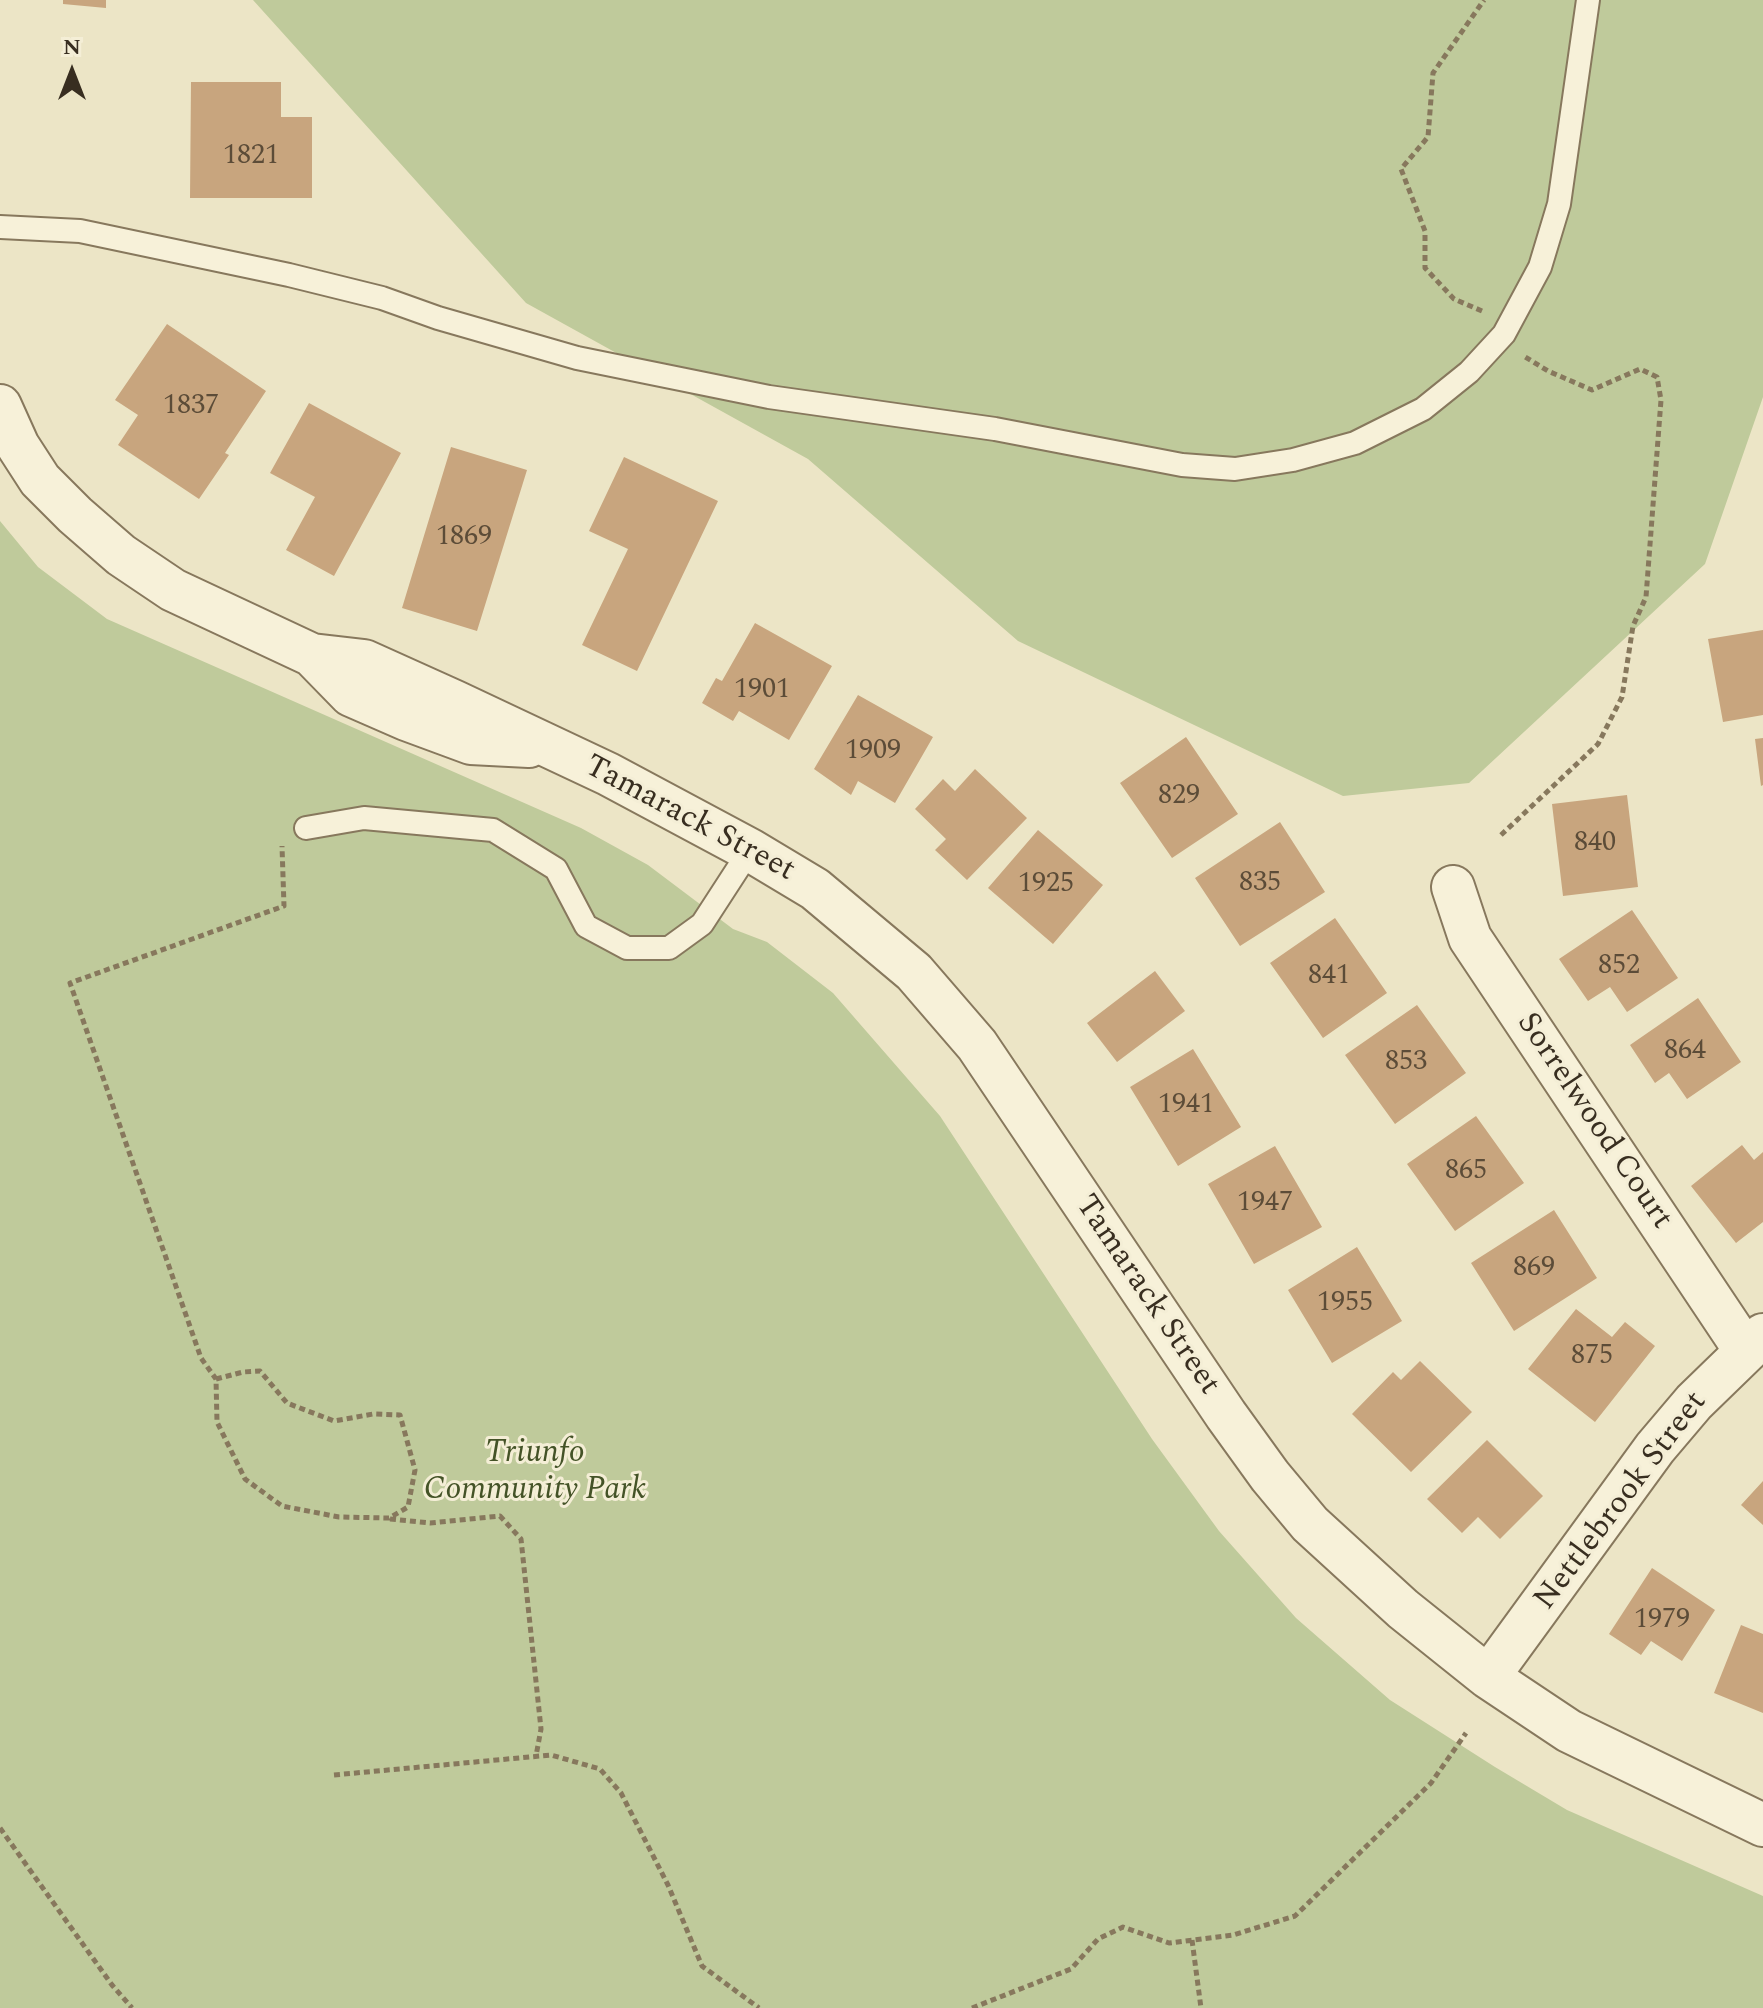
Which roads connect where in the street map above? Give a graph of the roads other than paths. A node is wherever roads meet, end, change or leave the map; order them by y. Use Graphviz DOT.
graph roads {
  1 [pos="1588,0"];
  2 [pos="0,227"];
  3 [pos="0,406"];
  4 [pos="306,828"];
  5 [pos="750,850"];
  6 [pos="1453,887"];
  7 [pos="1754,1342"];
  8 [pos="1488,1677"];
  9 [pos="1763,1825"];
  1 -- 2 [label="lane"];
  3 -- 5 [label="street, Tamarack Street"];
  4 -- 5 [label="lane"];
  5 -- 8 [label="street, Tamarack Street"];
  6 -- 7 [label="street, Sorrelwood Court"];
  7 -- 8 [label="street, Nettlebrook Street"];
  8 -- 9 [label="street, Tamarack Street"];
}
